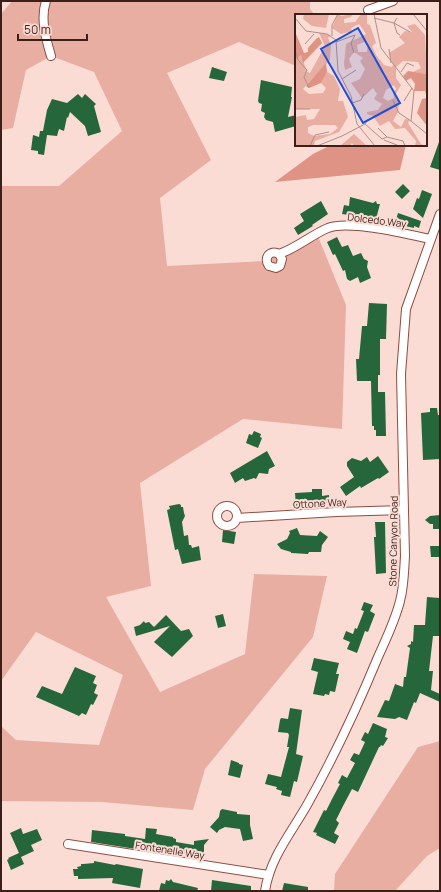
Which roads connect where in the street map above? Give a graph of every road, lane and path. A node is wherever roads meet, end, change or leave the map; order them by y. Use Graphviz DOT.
graph roads {
  1 [pos="46,1"];
  2 [pos="393,1"];
  3 [pos="368,10"];
  4 [pos="51,56"];
  5 [pos="440,214"];
  6 [pos="430,239"];
  7 [pos="279,254"];
  8 [pos="404,510"];
  9 [pos="237,518"];
  10 [pos="68,844"];
  11 [pos="269,875"];
  12 [pos="265,891"];
  1 -- 4 [label="street"];
  2 -- 3 [label="street"];
  5 -- 6 [label="street, Stone Canyon Road"];
  6 -- 7 [label="street, Dolcedo Way"];
  6 -- 8 [label="street, Stone Canyon Road"];
  8 -- 9 [label="street, Ottone Way"];
  8 -- 11 [label="street, Stone Canyon Road"];
  10 -- 11 [label="street, Fontenelle Way"];
  11 -- 12 [label="street, Stone Canyon Road"];
}
